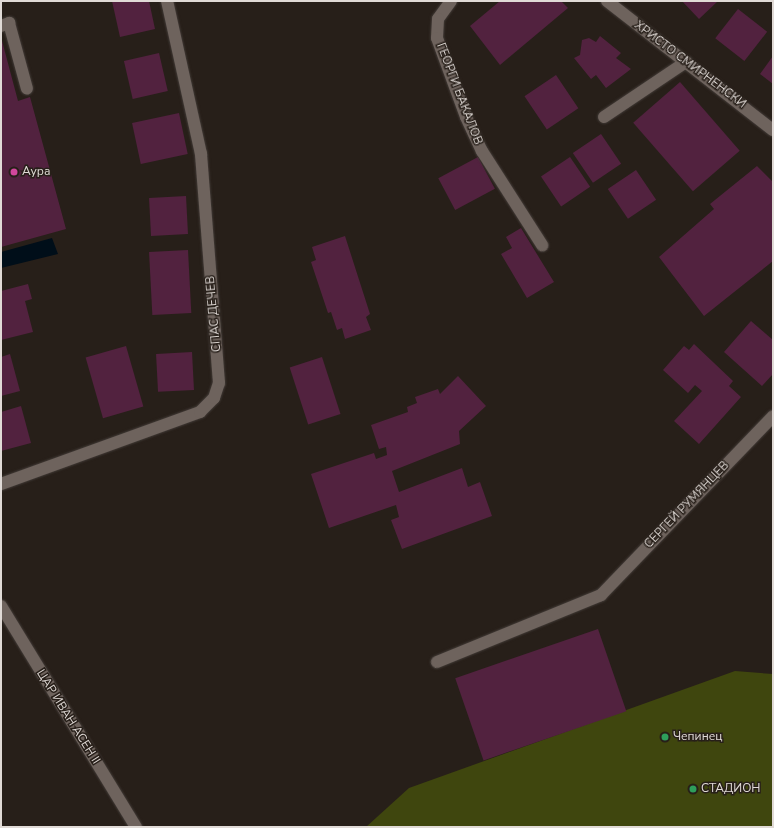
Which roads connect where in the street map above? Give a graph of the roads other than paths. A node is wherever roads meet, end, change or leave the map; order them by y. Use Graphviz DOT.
graph roads {
  1 [pos="167,1"];
  2 [pos="451,1"];
  3 [pos="607,1"];
  4 [pos="1,26"];
  5 [pos="686,62"];
  6 [pos="27,89"];
  7 [pos="604,118"];
  8 [pos="773,130"];
  9 [pos="542,246"];
  10 [pos="773,416"];
  11 [pos="1,484"];
  12 [pos="1,606"];
  13 [pos="437,662"];
  14 [pos="136,827"];
  1 -- 11 [label="street, СПАС ДЕЧЕВ"];
  2 -- 9 [label="street, ГЕОРГИ БАКАЛОВ"];
  3 -- 5 [label="street, ХРИСТО СМИРНЕНСКИ"];
  4 -- 6 [label="street"];
  5 -- 7 [label="street"];
  5 -- 8 [label="street, ХРИСТО СМИРНЕНСКИ"];
  10 -- 13 [label="street, СЕРГЕЙ РУМЯНЦЕВ"];
  12 -- 14 [label="street, ЦАР ИВАН АСЕН II"];
}
